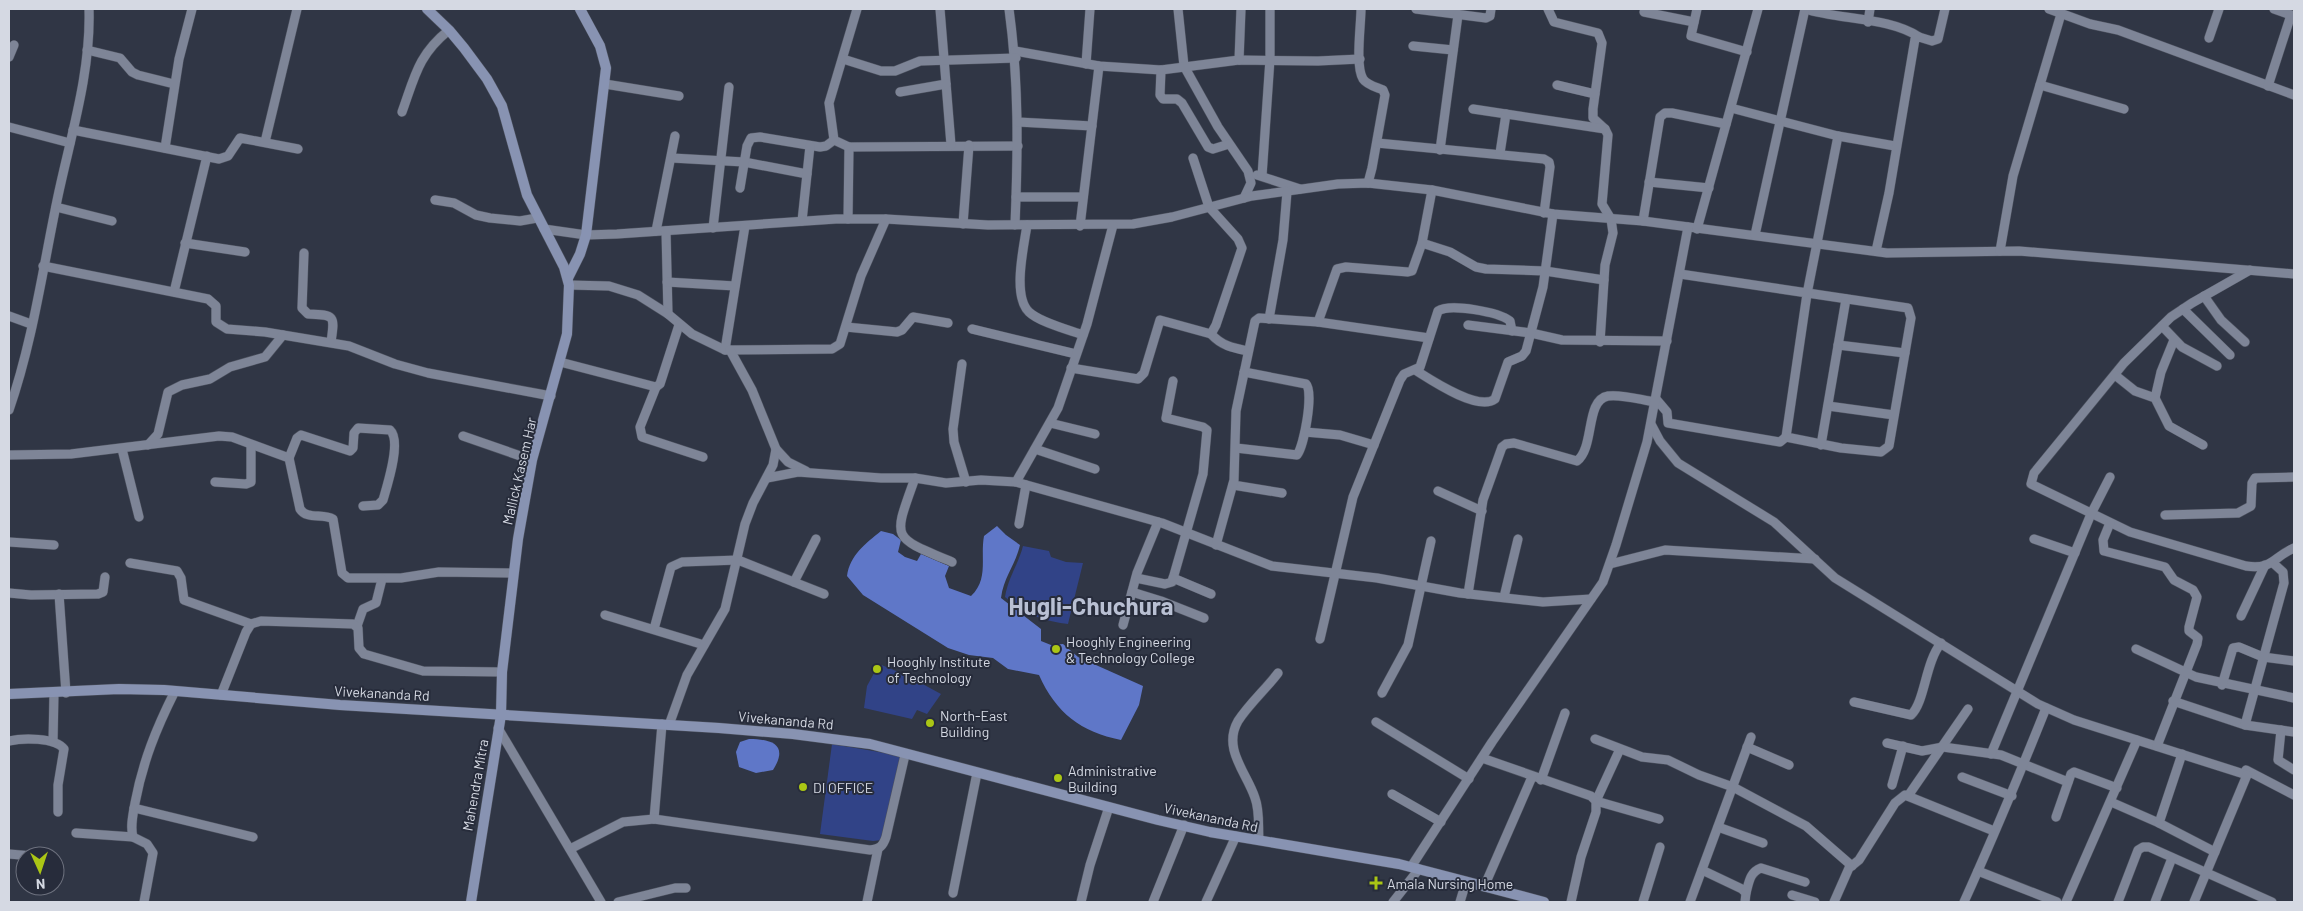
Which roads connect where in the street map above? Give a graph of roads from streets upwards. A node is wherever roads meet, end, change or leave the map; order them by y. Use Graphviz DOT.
graph roads {
  1 [pos="89,9"];
  2 [pos="192,9"];
  3 [pos="297,9"];
  4 [pos="427,9"];
  5 [pos="580,9"];
  6 [pos="857,9"];
  7 [pos="940,9"];
  8 [pos="1009,9"];
  9 [pos="1090,9"];
  10 [pos="1178,9"];
  11 [pos="1241,9"];
  12 [pos="1270,9"];
  13 [pos="1361,9"];
  14 [pos="1416,9"];
  15 [pos="1492,9"];
  16 [pos="1548,9"];
  17 [pos="1697,9"];
  18 [pos="1758,9"];
  19 [pos="1805,9"];
  20 [pos="1870,9"];
  21 [pos="1945,9"];
  22 [pos="2049,9"];
  23 [pos="2219,9"];
  24 [pos="2274,9"];
  25 [pos="1644,12"];
  26 [pos="2061,14"];
  27 [pos="1458,15"];
  28 [pos="2293,16"];
  29 [pos="1694,22"];
  30 [pos="1868,22"];
  31 [pos="449,30"];
  32 [pos="1919,37"];
  33 [pos="2208,38"];
  34 [pos="14,46"];
  35 [pos="1413,46"];
  36 [pos="87,50"];
  37 [pos="1453,50"];
  38 [pos="1747,52"];
  39 [pos="1015,55"];
  40 [pos="9,57"];
  41 [pos="843,59"];
  42 [pos="1270,59"];
  43 [pos="1360,59"];
  44 [pos="944,60"];
  45 [pos="1239,60"];
  46 [pos="1086,64"];
  47 [pos="1099,66"];
  48 [pos="1184,66"];
  49 [pos="1161,70"];
  50 [pos="174,84"];
  51 [pos="605,84"];
  52 [pos="946,84"];
  53 [pos="1557,85"];
  54 [pos="2040,85"];
  55 [pos="2268,86"];
  56 [pos="729,87"];
  57 [pos="900,92"];
  58 [pos="1595,94"];
  59 [pos="2294,95"];
  60 [pos="679,96"];
  61 [pos="1473,108"];
  62 [pos="1732,108"];
  63 [pos="2124,109"];
  64 [pos="402,112"];
  65 [pos="1506,114"];
  66 [pos="1781,121"];
  67 [pos="1018,122"];
  68 [pos="1726,124"];
  69 [pos="1092,126"];
  70 [pos="1605,128"];
  71 [pos="10,130"];
  72 [pos="74,130"];
  73 [pos="675,136"];
  74 [pos="1838,136"];
  75 [pos="834,140"];
  76 [pos="265,142"];
  77 [pos="70,143"];
  78 [pos="1377,143"];
  79 [pos="1229,144"];
  80 [pos="951,145"];
  81 [pos="969,145"];
  82 [pos="810,146"];
  83 [pos="1018,146"];
  84 [pos="1895,146"];
  85 [pos="849,147"];
  86 [pos="165,148"];
  87 [pos="298,149"];
  88 [pos="1440,150"];
  89 [pos="1500,153"];
  90 [pos="207,156"];
  91 [pos="672,158"];
  92 [pos="1194,158"];
  93 [pos="720,160"];
  94 [pos="744,162"];
  95 [pos="1248,170"];
  96 [pos="807,174"];
  97 [pos="1262,176"];
  98 [pos="1649,182"];
  99 [pos="1368,183"];
  100 [pos="740,188"];
  101 [pos="1300,188"];
  102 [pos="1709,188"];
  103 [pos="1432,190"];
  104 [pos="1287,192"];
  105 [pos="1016,197"];
  106 [pos="1083,197"];
  107 [pos="1244,198"];
  108 [pos="436,200"];
  109 [pos="56,206"];
  110 [pos="1208,207"];
  111 [pos="1548,214"];
  112 [pos="537,218"];
  113 [pos="848,219"];
  114 [pos="886,219"];
  115 [pos="1611,219"];
  116 [pos="112,221"];
  117 [pos="802,221"];
  118 [pos="1643,222"];
  119 [pos="963,224"];
  120 [pos="1014,225"];
  121 [pos="1027,225"];
  122 [pos="1113,225"];
  123 [pos="744,226"];
  124 [pos="1080,226"];
  125 [pos="713,228"];
  126 [pos="1692,228"];
  127 [pos="544,229"];
  128 [pos="666,230"];
  129 [pos="656,231"];
  130 [pos="586,235"];
  131 [pos="1755,236"];
  132 [pos="185,243"];
  133 [pos="1422,243"];
  134 [pos="1816,244"];
  135 [pos="2000,251"];
  136 [pos="245,252"];
  137 [pos="1876,252"];
  138 [pos="304,253"];
  139 [pos="44,266"];
  140 [pos="2250,270"];
  141 [pos="1546,271"];
  142 [pos="1680,274"];
  143 [pos="2294,274"];
  144 [pos="1604,280"];
  145 [pos="569,282"];
  146 [pos="667,282"];
  147 [pos="735,286"];
  148 [pos="174,292"];
  149 [pos="1807,294"];
  150 [pos="2204,296"];
  151 [pos="1846,299"];
  152 [pos="2183,309"];
  153 [pos="668,314"];
  154 [pos="9,316"];
  155 [pos="1269,319"];
  156 [pos="1318,322"];
  157 [pos="948,323"];
  158 [pos="32,324"];
  159 [pos="1468,324"];
  160 [pos="679,325"];
  161 [pos="846,326"];
  162 [pos="2162,326"];
  163 [pos="972,329"];
  164 [pos="1512,331"];
  165 [pos="1531,333"];
  166 [pos="1211,334"];
  167 [pos="283,335"];
  168 [pos="1083,335"];
  169 [pos="1429,338"];
  170 [pos="2174,340"];
  171 [pos="1667,341"];
  172 [pos="332,342"];
  173 [pos="1600,342"];
  174 [pos="2245,342"];
  175 [pos="1838,345"];
  176 [pos="728,350"];
  177 [pos="1248,351"];
  178 [pos="1905,353"];
  179 [pos="1076,354"];
  180 [pos="2230,355"];
  181 [pos="560,362"];
  182 [pos="962,364"];
  183 [pos="2217,366"];
  184 [pos="1072,368"];
  185 [pos="1415,370"];
  186 [pos="1244,372"];
  187 [pos="2114,375"];
  188 [pos="1172,381"];
  189 [pos="656,387"];
  190 [pos="551,396"];
  191 [pos="2155,398"];
  192 [pos="1656,400"];
  193 [pos="1828,406"];
  194 [pos="9,410"];
  195 [pos="1894,415"];
  196 [pos="1050,423"];
  197 [pos="1651,424"];
  198 [pos="1305,432"];
  199 [pos="1095,434"];
  200 [pos="463,436"];
  201 [pos="1786,437"];
  202 [pos="1374,444"];
  203 [pos="147,445"];
  204 [pos="251,445"];
  205 [pos="1822,445"];
  206 [pos="2203,445"];
  207 [pos="122,448"];
  208 [pos="1236,448"];
  209 [pos="776,449"];
  210 [pos="1035,449"];
  211 [pos="9,455"];
  212 [pos="703,457"];
  213 [pos="289,458"];
  214 [pos="532,460"];
  215 [pos="1095,469"];
  216 [pos="811,473"];
  217 [pos="2110,477"];
  218 [pos="2294,477"];
  219 [pos="767,478"];
  220 [pos="916,478"];
  221 [pos="214,482"];
  222 [pos="966,482"];
  223 [pos="1016,482"];
  224 [pos="1026,485"];
  225 [pos="1233,485"];
  226 [pos="1438,491"];
  227 [pos="1282,493"];
  228 [pos="362,506"];
  229 [pos="1482,511"];
  230 [pos="2091,514"];
  231 [pos="2165,515"];
  232 [pos="139,517"];
  233 [pos="1158,522"];
  234 [pos="2110,523"];
  235 [pos="1019,524"];
  236 [pos="1187,532"];
  237 [pos="816,539"];
  238 [pos="1518,539"];
  239 [pos="2034,539"];
  240 [pos="1431,541"];
  241 [pos="9,542"];
  242 [pos="54,545"];
  243 [pos="1216,545"];
  244 [pos="2294,548"];
  245 [pos="2075,553"];
  246 [pos="738,560"];
  247 [pos="1815,560"];
  248 [pos="952,562"];
  249 [pos="130,563"];
  250 [pos="1610,564"];
  251 [pos="2269,564"];
  252 [pos="513,573"];
  253 [pos="1334,574"];
  254 [pos="105,577"];
  255 [pos="382,578"];
  256 [pos="1136,578"];
  257 [pos="1173,578"];
  258 [pos="794,582"];
  259 [pos="1422,588"];
  260 [pos="1132,592"];
  261 [pos="9,594"];
  262 [pos="59,594"];
  263 [pos="824,594"];
  264 [pos="1210,594"];
  265 [pos="1468,594"];
  266 [pos="1504,597"];
  267 [pos="1591,599"];
  268 [pos="605,615"];
  269 [pos="2241,616"];
  270 [pos="1204,618"];
  271 [pos="251,624"];
  272 [pos="1123,625"];
  273 [pos="357,626"];
  274 [pos="654,629"];
  275 [pos="1320,639"];
  276 [pos="1941,643"];
  277 [pos="704,645"];
  278 [pos="2136,649"];
  279 [pos="2263,657"];
  280 [pos="2294,661"];
  281 [pos="502,672"];
  282 [pos="1278,673"];
  283 [pos="2186,673"];
  284 [pos="2222,685"];
  285 [pos="174,691"];
  286 [pos="2017,691"];
  287 [pos="2254,691"];
  288 [pos="54,693"];
  289 [pos="66,693"];
  290 [pos="1382,693"];
  291 [pos="9,694"];
  292 [pos="220,695"];
  293 [pos="2294,698"];
  294 [pos="2173,701"];
  295 [pos="1854,702"];
  296 [pos="2046,708"];
  297 [pos="1968,709"];
  298 [pos="1565,713"];
  299 [pos="501,715"];
  300 [pos="1376,722"];
  301 [pos="666,725"];
  302 [pos="2245,725"];
  303 [pos="498,728"];
  304 [pos="2281,730"];
  305 [pos="2294,732"];
  306 [pos="1751,737"];
  307 [pos="1595,739"];
  308 [pos="2137,740"];
  309 [pos="9,741"];
  310 [pos="53,742"];
  311 [pos="1887,743"];
  312 [pos="1748,746"];
  313 [pos="1903,746"];
  314 [pos="2157,746"];
  315 [pos="1943,747"];
  316 [pos="1620,748"];
  317 [pos="1991,754"];
  318 [pos="2182,754"];
  319 [pos="905,755"];
  320 [pos="1482,758"];
  321 [pos="2024,763"];
  322 [pos="1789,764"];
  323 [pos="2294,770"];
  324 [pos="977,773"];
  325 [pos="2247,775"];
  326 [pos="1962,777"];
  327 [pos="1469,779"];
  328 [pos="1537,779"];
  329 [pos="2068,782"];
  330 [pos="1892,786"];
  331 [pos="1733,787"];
  332 [pos="2117,788"];
  333 [pos="1392,794"];
  334 [pos="2294,795"];
  335 [pos="1908,796"];
  336 [pos="2012,796"];
  337 [pos="1596,800"];
  338 [pos="2111,802"];
  339 [pos="1109,807"];
  340 [pos="134,808"];
  341 [pos="58,812"];
  342 [pos="2056,817"];
  343 [pos="1659,819"];
  344 [pos="654,820"];
  345 [pos="1441,822"];
  346 [pos="2159,823"];
  347 [pos="1184,826"];
  348 [pos="1718,828"];
  349 [pos="1994,831"];
  350 [pos="76,832"];
  351 [pos="1236,836"];
  352 [pos="134,837"];
  353 [pos="253,837"];
  354 [pos="1259,840"];
  355 [pos="1763,843"];
  356 [pos="1660,847"];
  357 [pos="570,849"];
  358 [pos="878,849"];
  359 [pos="2215,852"];
  360 [pos="2172,858"];
  361 [pos="1852,866"];
  362 [pos="1415,868"];
  363 [pos="1702,870"];
  364 [pos="1978,871"];
  365 [pos="2206,874"];
  366 [pos="1466,882"];
  367 [pos="1805,882"];
  368 [pos="1484,887"];
  369 [pos="686,888"];
  370 [pos="953,893"];
  371 [pos="1792,895"];
  372 [pos="1745,898"];
  373 [pos="2250,898"];
  374 [pos="144,902"];
  375 [pos="471,902"];
  376 [pos="601,902"];
  377 [pos="618,902"];
  378 [pos="867,902"];
  379 [pos="1081,902"];
  380 [pos="1153,902"];
  381 [pos="1206,902"];
  382 [pos="1393,902"];
  383 [pos="1460,902"];
  384 [pos="1544,902"];
  385 [pos="1571,902"];
  386 [pos="1643,902"];
  387 [pos="1690,902"];
  388 [pos="1815,902"];
  389 [pos="1834,902"];
  390 [pos="1964,902"];
  391 [pos="2057,902"];
  392 [pos="2066,902"];
  393 [pos="2118,902"];
  394 [pos="2155,902"];
  395 [pos="2194,902"];
  396 [pos="2272,902"];
  1 -- 36 [label="street"];
  2 -- 50 [label="street"];
  3 -- 76 [label="street"];
  4 -- 31 [label="street"];
  5 -- 51 [label="street"];
  6 -- 41 [label="street"];
  7 -- 44 [label="street"];
  8 -- 39 [label="street"];
  9 -- 46 [label="street"];
  10 -- 48 [label="street"];
  11 -- 45 [label="street"];
  12 -- 42 [label="street"];
  13 -- 43 [label="street"];
  14 -- 27 [label="street"];
  15 -- 27 [label="street"];
  16 -- 58 [label="street"];
  17 -- 29 [label="street"];
  18 -- 38 [label="street"];
  19 -- 30 [label="street"];
  19 -- 66 [label="street"];
  20 -- 30 [label="street"];
  21 -- 32 [label="street"];
  22 -- 26 [label="street"];
  23 -- 33 [label="street"];
  24 -- 28 [label="street"];
  25 -- 29 [label="street"];
  26 -- 54 [label="street"];
  26 -- 55 [label="street"];
  27 -- 37 [label="street"];
  28 -- 55 [label="street"];
  29 -- 38 [label="street"];
  30 -- 32 [label="street"];
  31 -- 64 [label="street"];
  31 -- 112 [label="street"];
  32 -- 84 [label="street"];
  34 -- 40 [label="street"];
  35 -- 37 [label="street"];
  36 -- 50 [label="street"];
  36 -- 72 [label="street"];
  37 -- 88 [label="street"];
  38 -- 62 [label="street"];
  39 -- 44 [label="street"];
  39 -- 46 [label="street"];
  39 -- 67 [label="street"];
  41 -- 44 [label="street"];
  41 -- 75 [label="street"];
  42 -- 43 [label="street"];
  42 -- 45 [label="street"];
  42 -- 97 [label="street"];
  43 -- 78 [label="street"];
  44 -- 52 [label="street"];
  45 -- 48 [label="street"];
  46 -- 47 [label="street"];
  47 -- 49 [label="street"];
  47 -- 69 [label="street"];
  48 -- 49 [label="street"];
  48 -- 79 [label="street"];
  49 -- 79 [label="street"];
  50 -- 86 [label="street"];
  51 -- 60 [label="street"];
  51 -- 130 [label="street"];
  52 -- 57 [label="street"];
  52 -- 80 [label="street"];
  53 -- 58 [label="street"];
  54 -- 63 [label="street"];
  54 -- 135 [label="street"];
  55 -- 59 [label="street"];
  56 -- 93 [label="street"];
  58 -- 70 [label="street"];
  61 -- 65 [label="street"];
  62 -- 66 [label="street"];
  62 -- 68 [label="street"];
  65 -- 70 [label="street"];
  65 -- 89 [label="street"];
  66 -- 74 [label="street"];
  66 -- 131 [label="street"];
  67 -- 69 [label="street"];
  67 -- 83 [label="street"];
  68 -- 98 [label="street"];
  68 -- 102 [label="street"];
  69 -- 106 [label="street"];
  70 -- 115 [label="street"];
  71 -- 77 [label="street"];
  72 -- 77 [label="street"];
  72 -- 86 [label="street"];
  73 -- 91 [label="street"];
  74 -- 84 [label="street"];
  74 -- 134 [label="street"];
  75 -- 82 [label="street"];
  75 -- 85 [label="street"];
  76 -- 87 [label="street"];
  76 -- 90 [label="street"];
  77 -- 109 [label="street"];
  78 -- 88 [label="street"];
  78 -- 99 [label="street"];
  79 -- 95 [label="street"];
  80 -- 81 [label="street"];
  80 -- 85 [label="street"];
  81 -- 83 [label="street"];
  81 -- 119 [label="street"];
  82 -- 94 [label="street"];
  82 -- 96 [label="street"];
  83 -- 105 [label="street"];
  84 -- 137 [label="street"];
  85 -- 113 [label="street"];
  86 -- 90 [label="street"];
  88 -- 89 [label="street"];
  89 -- 111 [label="street"];
  90 -- 132 [label="street"];
  91 -- 93 [label="street"];
  91 -- 129 [label="street"];
  92 -- 110 [label="street"];
  93 -- 94 [label="street"];
  93 -- 125 [label="street"];
  94 -- 96 [label="street"];
  94 -- 100 [label="street"];
  95 -- 97 [label="street"];
  95 -- 107 [label="street"];
  96 -- 117 [label="street"];
  97 -- 101 [label="street"];
  98 -- 102 [label="street"];
  98 -- 118 [label="street"];
  99 -- 101 [label="street"];
  99 -- 103 [label="street"];
  101 -- 104 [label="street"];
  102 -- 126 [label="street"];
  103 -- 111 [label="street"];
  103 -- 133 [label="street"];
  104 -- 107 [label="street"];
  104 -- 155 [label="street"];
  105 -- 106 [label="street"];
  105 -- 120 [label="street"];
  106 -- 124 [label="street"];
  107 -- 110 [label="street"];
  108 -- 112 [label="street"];
  109 -- 116 [label="street"];
  109 -- 139 [label="street"];
  110 -- 122 [label="street"];
  110 -- 166 [label="street"];
  111 -- 115 [label="street"];
  111 -- 141 [label="street"];
  112 -- 127 [label="street"];
  113 -- 114 [label="street"];
  113 -- 117 [label="street"];
  114 -- 119 [label="street"];
  114 -- 161 [label="street"];
  115 -- 118 [label="street"];
  115 -- 144 [label="street"];
  117 -- 123 [label="street"];
  118 -- 126 [label="street"];
  119 -- 120 [label="street"];
  120 -- 121 [label="street"];
  121 -- 124 [label="street"];
  121 -- 168 [label="street"];
  122 -- 124 [label="street"];
  122 -- 168 [label="street"];
  123 -- 125 [label="street"];
  123 -- 147 [label="street"];
  125 -- 128 [label="street"];
  126 -- 131 [label="street"];
  126 -- 142 [label="street"];
  127 -- 130 [label="street"];
  127 -- 145 [label="street"];
  128 -- 129 [label="street"];
  128 -- 146 [label="street"];
  129 -- 130 [label="street"];
  130 -- 145 [label="street"];
  131 -- 134 [label="street"];
  132 -- 136 [label="street"];
  132 -- 148 [label="street"];
  133 -- 141 [label="street"];
  133 -- 156 [label="street"];
  134 -- 137 [label="street"];
  134 -- 149 [label="street"];
  135 -- 137 [label="street"];
  135 -- 140 [label="street"];
  138 -- 172 [label="street"];
  139 -- 148 [label="street"];
  139 -- 158 [label="street"];
  140 -- 143 [label="street"];
  140 -- 150 [label="street"];
  141 -- 144 [label="street"];
  141 -- 165 [label="street"];
  142 -- 149 [label="street"];
  142 -- 171 [label="street"];
  144 -- 173 [label="street"];
  145 -- 153 [label="street"];
  145 -- 181 [label="street, Mallick Kasem Har"];
  146 -- 147 [label="street"];
  146 -- 153 [label="street"];
  147 -- 176 [label="street"];
  148 -- 167 [label="street"];
  149 -- 151 [label="street"];
  149 -- 201 [label="street"];
  150 -- 152 [label="street"];
  150 -- 174 [label="street"];
  151 -- 175 [label="street"];
  151 -- 178 [label="street"];
  152 -- 162 [label="street"];
  152 -- 180 [label="street"];
  153 -- 160 [label="street"];
  154 -- 158 [label="street"];
  155 -- 156 [label="street"];
  155 -- 177 [label="street"];
  156 -- 169 [label="street"];
  157 -- 161 [label="street"];
  158 -- 194 [label="street"];
  159 -- 164 [label="street"];
  160 -- 176 [label="street"];
  160 -- 189 [label="street"];
  161 -- 176 [label="street"];
  162 -- 170 [label="street"];
  162 -- 187 [label="street"];
  163 -- 179 [label="street"];
  164 -- 165 [label="street"];
  164 -- 169 [label="street"];
  165 -- 173 [label="street"];
  165 -- 185 [label="street"];
  166 -- 177 [label="street"];
  166 -- 184 [label="street"];
  167 -- 172 [label="street"];
  167 -- 203 [label="street"];
  168 -- 179 [label="street"];
  169 -- 185 [label="street"];
  170 -- 183 [label="street"];
  170 -- 191 [label="street"];
  171 -- 173 [label="street"];
  171 -- 192 [label="street"];
  172 -- 190 [label="street"];
  175 -- 178 [label="street"];
  175 -- 193 [label="street"];
  176 -- 209 [label="street"];
  177 -- 186 [label="street"];
  178 -- 195 [label="street"];
  179 -- 184 [label="street"];
  181 -- 189 [label="street"];
  181 -- 190 [label="street, Mallick Kasem Har"];
  182 -- 222 [label="street"];
  184 -- 196 [label="street"];
  185 -- 202 [label="street"];
  186 -- 198 [label="street"];
  186 -- 208 [label="street"];
  187 -- 191 [label="street"];
  187 -- 230 [label="street"];
  188 -- 236 [label="street"];
  189 -- 212 [label="street"];
  190 -- 214 [label="street, Mallick Kasem Har"];
  191 -- 206 [label="street"];
  192 -- 197 [label="street"];
  192 -- 201 [label="street"];
  192 -- 229 [label="street"];
  193 -- 195 [label="street"];
  193 -- 205 [label="street"];
  195 -- 205 [label="street"];
  196 -- 199 [label="street"];
  196 -- 210 [label="street"];
  197 -- 247 [label="street"];
  197 -- 250 [label="street"];
  198 -- 202 [label="street"];
  198 -- 208 [label="street"];
  200 -- 214 [label="street"];
  201 -- 205 [label="street"];
  202 -- 253 [label="street"];
  203 -- 204 [label="street"];
  203 -- 207 [label="street"];
  204 -- 213 [label="street"];
  204 -- 221 [label="street"];
  207 -- 211 [label="street"];
  207 -- 232 [label="street"];
  208 -- 225 [label="street"];
  209 -- 216 [label="street"];
  209 -- 219 [label="street"];
  210 -- 215 [label="street"];
  210 -- 223 [label="street"];
  213 -- 228 [label="street"];
  213 -- 255 [label="street"];
  214 -- 252 [label="street, Mallick Kasem Har"];
  216 -- 219 [label="street"];
  216 -- 220 [label="street"];
  217 -- 230 [label="street"];
  218 -- 231 [label="street"];
  219 -- 246 [label="street"];
  220 -- 222 [label="street"];
  220 -- 248 [label="street"];
  222 -- 223 [label="street"];
  223 -- 224 [label="street"];
  224 -- 233 [label="street"];
  224 -- 235 [label="street"];
  225 -- 227 [label="street"];
  225 -- 243 [label="street"];
  226 -- 229 [label="street"];
  229 -- 265 [label="street"];
  230 -- 234 [label="street"];
  230 -- 245 [label="street"];
  233 -- 236 [label="street"];
  233 -- 256 [label="street"];
  234 -- 251 [label="street"];
  234 -- 283 [label="street"];
  236 -- 243 [label="street"];
  236 -- 257 [label="street"];
  237 -- 258 [label="street"];
  238 -- 266 [label="street"];
  239 -- 245 [label="street"];
  240 -- 259 [label="street"];
  241 -- 242 [label="street"];
  243 -- 253 [label="street"];
  244 -- 251 [label="street"];
  245 -- 286 [label="street"];
  246 -- 258 [label="street"];
  246 -- 274 [label="street"];
  246 -- 277 [label="street"];
  247 -- 250 [label="street"];
  247 -- 276 [label="street"];
  249 -- 271 [label="street"];
  250 -- 267 [label="street"];
  251 -- 269 [label="street"];
  251 -- 279 [label="street"];
  252 -- 255 [label="street"];
  252 -- 281 [label="street, Mallick Kasem Har"];
  253 -- 259 [label="street"];
  253 -- 275 [label="street"];
  254 -- 262 [label="street"];
  255 -- 273 [label="street"];
  256 -- 257 [label="street"];
  256 -- 260 [label="street"];
  257 -- 264 [label="street"];
  258 -- 263 [label="street"];
  259 -- 265 [label="street"];
  259 -- 290 [label="street"];
  260 -- 270 [label="street"];
  260 -- 272 [label="street"];
  261 -- 262 [label="street"];
  262 -- 289 [label="street"];
  265 -- 266 [label="street"];
  266 -- 267 [label="street"];
  267 -- 320 [label="street"];
  268 -- 274 [label="street"];
  271 -- 273 [label="street"];
  271 -- 292 [label="street"];
  273 -- 281 [label="street"];
  274 -- 277 [label="street"];
  276 -- 286 [label="street"];
  276 -- 295 [label="street"];
  277 -- 301 [label="street"];
  278 -- 283 [label="street"];
  279 -- 280 [label="street"];
  279 -- 284 [label="street"];
  279 -- 287 [label="street"];
  281 -- 299 [label="street, Mahendra Mitra"];
  282 -- 354 [label="street"];
  283 -- 284 [label="street"];
  283 -- 294 [label="street"];
  284 -- 287 [label="street"];
  285 -- 289 [label="street, Vivekananda Rd"];
  285 -- 292 [label="street, Vivekananda Rd"];
  285 -- 340 [label="street"];
  286 -- 296 [label="street"];
  286 -- 317 [label="street"];
  287 -- 293 [label="street"];
  287 -- 302 [label="street"];
  288 -- 289 [label="street, Vivekananda Rd"];
  288 -- 291 [label="street, Vivekananda Rd"];
  288 -- 310 [label="street"];
  292 -- 299 [label="street, Vivekananda Rd"];
  294 -- 302 [label="street"];
  294 -- 314 [label="street"];
  296 -- 308 [label="street"];
  296 -- 321 [label="street"];
  297 -- 315 [label="street"];
  298 -- 328 [label="street"];
  299 -- 301 [label="street, Vivekananda Rd"];
  299 -- 303 [label="street, Mahendra Mitra"];
  300 -- 327 [label="street"];
  301 -- 319 [label="street, Vivekananda Rd"];
  301 -- 344 [label="street"];
  302 -- 304 [label="street"];
  303 -- 357 [label="street"];
  303 -- 375 [label="street, Mahendra Mitra"];
  304 -- 305 [label="street"];
  304 -- 323 [label="street"];
  306 -- 312 [label="street"];
  307 -- 316 [label="street"];
  308 -- 314 [label="street"];
  308 -- 332 [label="street"];
  309 -- 310 [label="street"];
  310 -- 341 [label="street"];
  311 -- 313 [label="street"];
  312 -- 322 [label="street"];
  312 -- 331 [label="street"];
  313 -- 315 [label="street"];
  313 -- 330 [label="street"];
  314 -- 318 [label="street"];
  315 -- 317 [label="street"];
  315 -- 335 [label="street"];
  316 -- 331 [label="street"];
  316 -- 337 [label="street"];
  317 -- 321 [label="street"];
  318 -- 325 [label="street"];
  318 -- 346 [label="street"];
  319 -- 324 [label="street, Vivekananda Rd"];
  319 -- 358 [label="street"];
  320 -- 327 [label="street"];
  320 -- 328 [label="street"];
  321 -- 329 [label="street"];
  321 -- 336 [label="street"];
  324 -- 339 [label="street, Vivekananda Rd"];
  324 -- 370 [label="street"];
  325 -- 334 [label="street"];
  325 -- 359 [label="street"];
  326 -- 336 [label="street"];
  327 -- 345 [label="street"];
  328 -- 337 [label="street"];
  328 -- 368 [label="street"];
  329 -- 332 [label="street"];
  329 -- 342 [label="street"];
  331 -- 348 [label="street"];
  331 -- 361 [label="street"];
  332 -- 338 [label="street"];
  333 -- 345 [label="street"];
  335 -- 349 [label="street"];
  335 -- 361 [label="street"];
  336 -- 349 [label="street"];
  337 -- 343 [label="street"];
  337 -- 385 [label="street"];
  338 -- 346 [label="street"];
  338 -- 392 [label="street"];
  339 -- 347 [label="street, Vivekananda Rd"];
  339 -- 379 [label="street"];
  340 -- 352 [label="street"];
  340 -- 353 [label="street"];
  344 -- 357 [label="street"];
  344 -- 358 [label="street"];
  345 -- 362 [label="street"];
  346 -- 359 [label="street"];
  347 -- 351 [label="street, Vivekananda Rd"];
  347 -- 380 [label="street"];
  348 -- 355 [label="street"];
  348 -- 363 [label="street"];
  349 -- 364 [label="street"];
  350 -- 352 [label="street"];
  351 -- 354 [label="street, Vivekananda Rd"];
  351 -- 381 [label="street"];
  352 -- 374 [label="street"];
  354 -- 362 [label="street, Vivekananda Rd"];
  356 -- 386 [label="street"];
  357 -- 376 [label="street"];
  358 -- 378 [label="street"];
  359 -- 365 [label="street"];
  360 -- 365 [label="street"];
  360 -- 393 [label="street"];
  360 -- 394 [label="street"];
  361 -- 389 [label="street"];
  362 -- 366 [label="street, Vivekananda Rd"];
  362 -- 382 [label="street"];
  363 -- 372 [label="street"];
  363 -- 387 [label="street"];
  364 -- 390 [label="street"];
  364 -- 391 [label="street"];
  365 -- 373 [label="street"];
  365 -- 395 [label="street"];
  366 -- 368 [label="street, Vivekananda Rd"];
  366 -- 383 [label="street"];
  367 -- 372 [label="street"];
  368 -- 384 [label="street, Vivekananda Rd"];
  369 -- 377 [label="street"];
  371 -- 388 [label="street"];
  373 -- 396 [label="street"];
}
